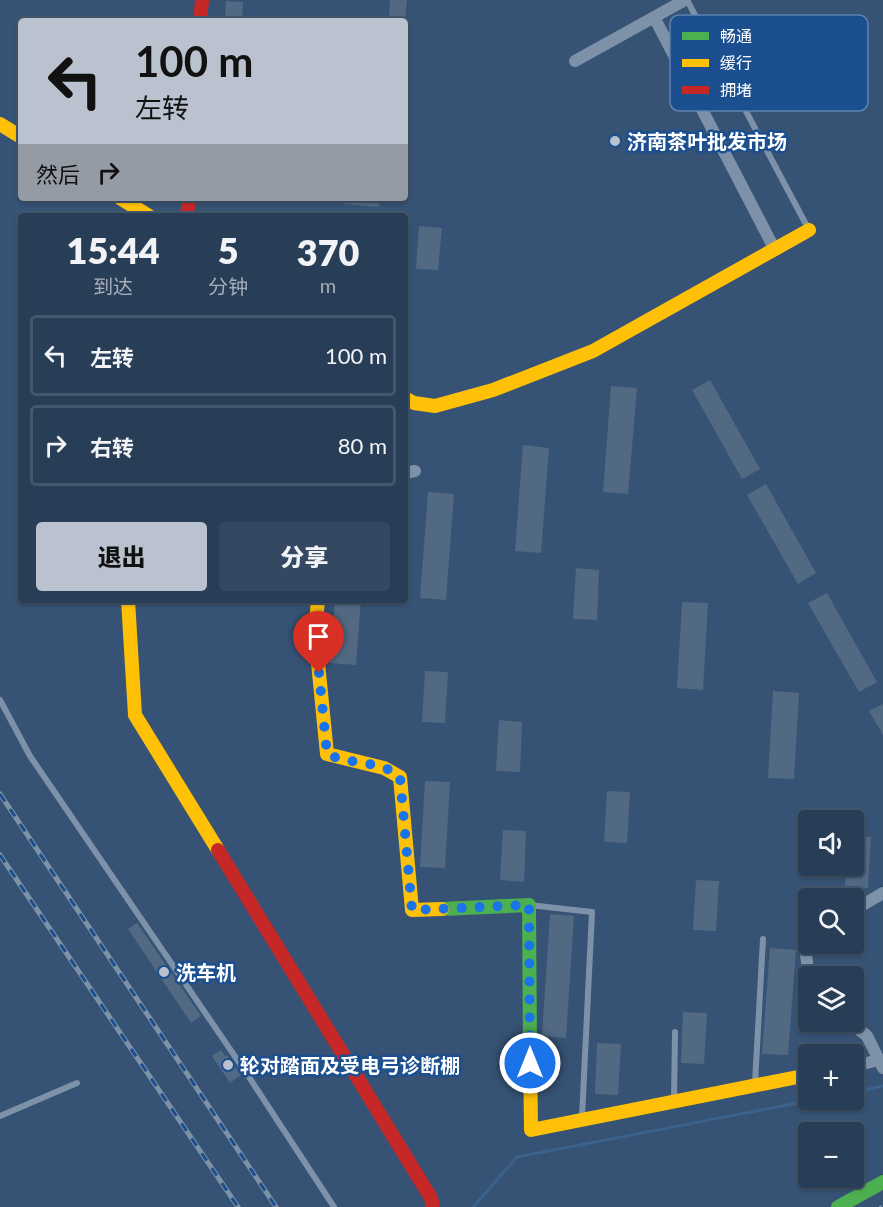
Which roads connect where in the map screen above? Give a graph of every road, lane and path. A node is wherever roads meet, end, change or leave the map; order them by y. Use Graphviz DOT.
graph roads {
  1 [pos="202,0"];
  2 [pos="686,0"];
  3 [pos="694,15"];
  4 [pos="654,17"];
  5 [pos="200,18"];
  6 [pos="670,48"];
  7 [pos="575,61"];
  8 [pos="703,111"];
  9 [pos="745,111"];
  10 [pos="0,124"];
  11 [pos="18,135"];
  12 [pos="125,201"];
  13 [pos="144,213"];
  14 [pos="809,230"];
  15 [pos="775,250"];
  16 [pos="408,400"];
  17 [pos="128,603"];
  18 [pos="318,603"];
  19 [pos="0,700"];
  20 [pos="883,894"];
  21 [pos="864,904"];
  22 [pos="529,905"];
  23 [pos="763,939"];
  24 [pos="675,1032"];
  25 [pos="862,1032"];
  26 [pos="881,1064"];
  27 [pos="864,1065"];
  28 [pos="798,1077"];
  29 [pos="77,1083"];
  30 [pos="755,1086"];
  31 [pos="674,1103"];
  32 [pos="0,1116"];
  33 [pos="582,1121"];
  34 [pos="883,1182"];
  35 [pos="883,1204"];
  36 [pos="334,1207"];
  37 [pos="433,1207"];
  38 [pos="838,1207"];
  39 [pos="879,1207"];
  1 -- 5 [label="street"];
  2 -- 3 [label="lane"];
  2 -- 4 [label="street"];
  4 -- 6 [label="street"];
  4 -- 7 [label="street"];
  8 -- 15 [label="street"];
  9 -- 14 [label="lane"];
  10 -- 11 [label="street"];
  12 -- 13 [label="street"];
  14 -- 15 [label="street"];
  15 -- 16 [label="street"];
  17 -- 37 [label="street"];
  18 -- 22 [label="street"];
  19 -- 36 [label="lane"];
  20 -- 21 [label="street"];
  22 -- 33 [label="lane"];
  22 -- 33 [label="street"];
  23 -- 30 [label="lane"];
  24 -- 31 [label="lane"];
  25 -- 26 [label="street"];
  26 -- 27 [label="street"];
  28 -- 30 [label="street"];
  29 -- 32 [label="lane"];
  30 -- 31 [label="street"];
  31 -- 33 [label="street"];
  34 -- 38 [label="street"];
  35 -- 39 [label="path"];
}
